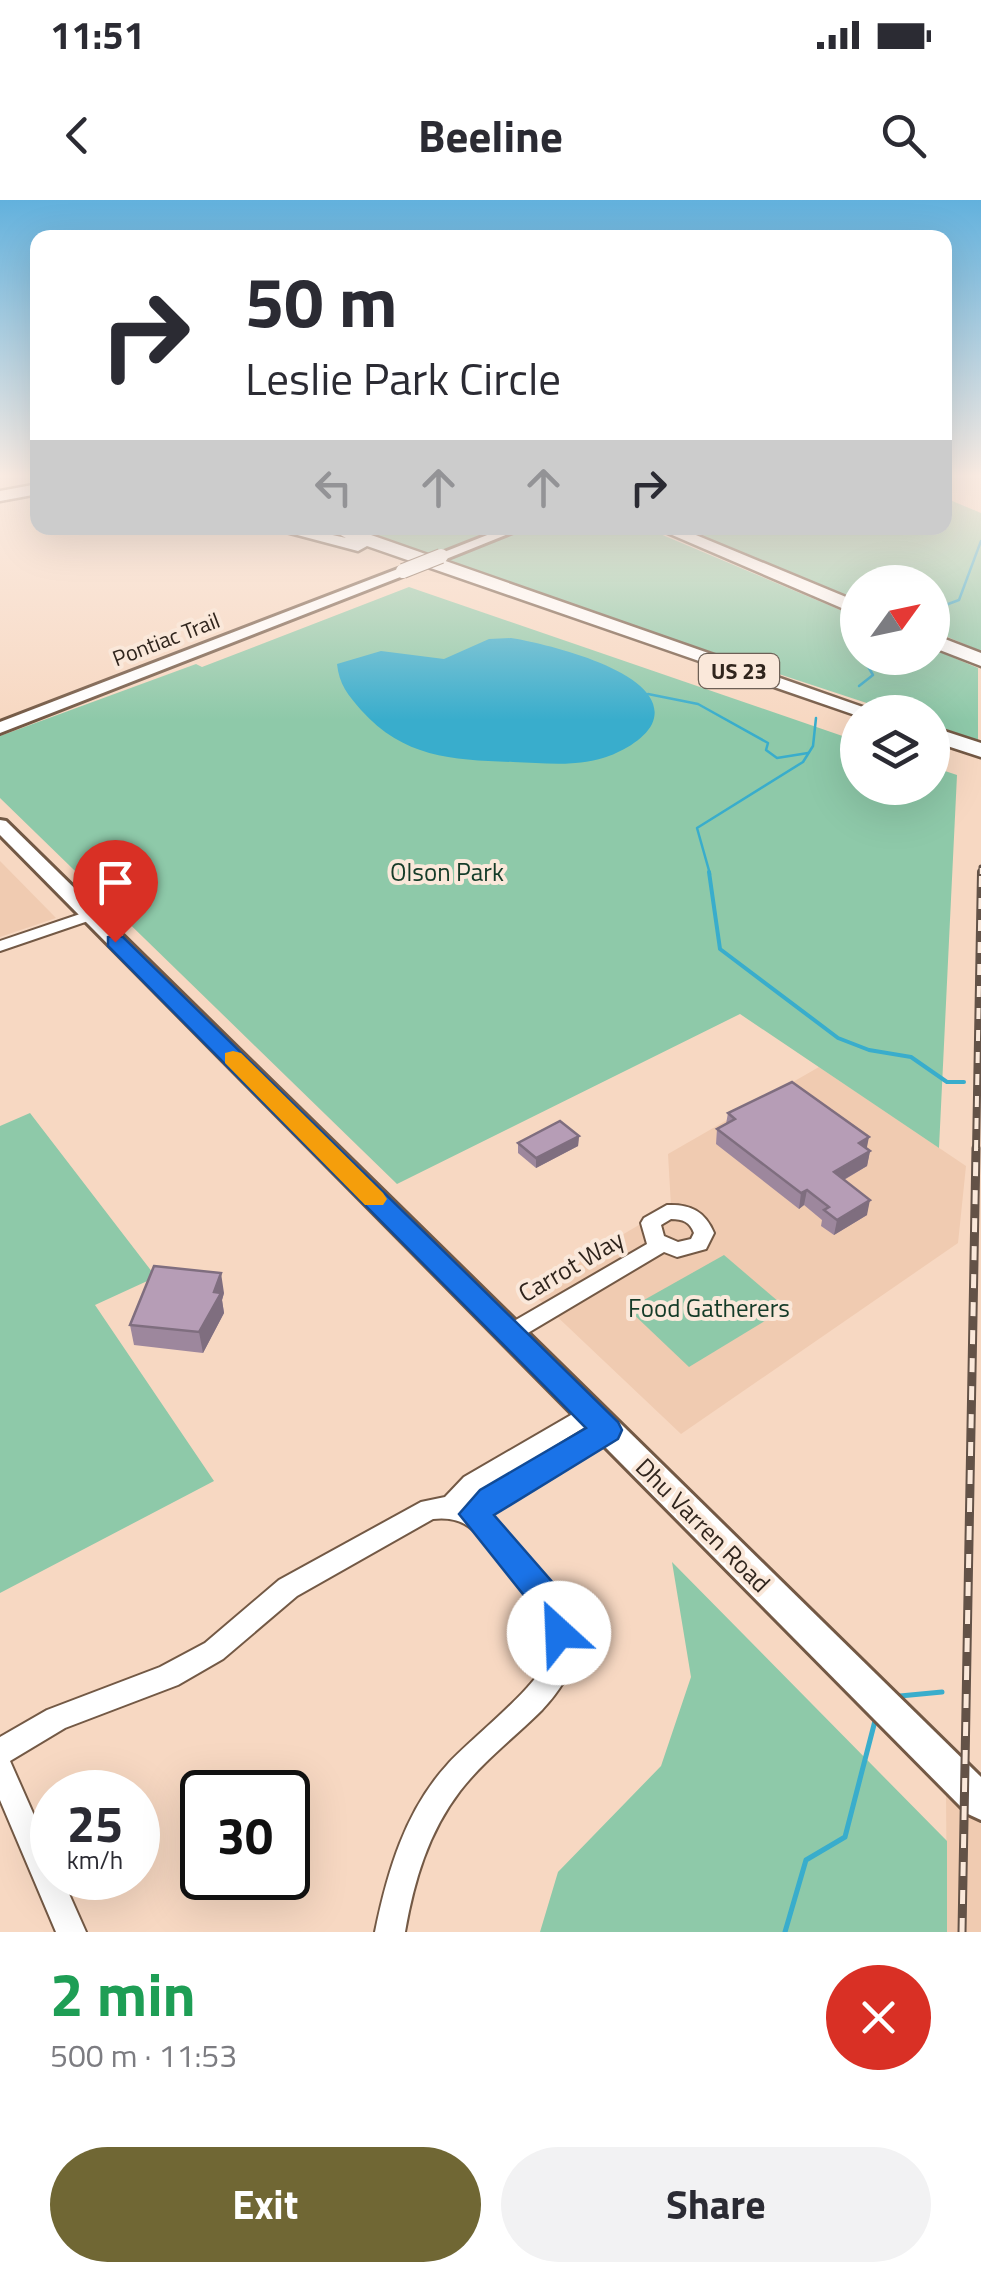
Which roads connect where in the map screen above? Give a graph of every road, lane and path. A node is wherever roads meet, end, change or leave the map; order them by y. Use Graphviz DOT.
graph roads {
  1 [pos="395,558"];
  2 [pos="419,558"];
  3 [pos="436,558"];
  4 [pos="731,558"];
  5 [pos="735,558"];
  6 [pos="826,596"];
  7 [pos="840,602"];
  8 [pos="613,628"];
  9 [pos="950,647"];
  10 [pos="981,660"];
  11 [pos="840,703"];
  12 [pos="0,728"];
  13 [pos="950,740"];
  14 [pos="981,750"];
  15 [pos="0,825"];
  16 [pos="89,916"];
  17 [pos="0,946"];
  18 [pos="661,1245"];
  19 [pos="509,1334"];
  20 [pos="599,1422"];
  21 [pos="464,1509"];
  22 [pos="0,1752"];
  23 [pos="0,1768"];
  24 [pos="981,1802"];
  25 [pos="71,1932"];
  26 [pos="390,1932"];
  1 -- 8 [label="highway"];
  2 -- 8 [label="highway, US 23"];
  3 -- 12 [label="main road, Pontiac Trail, bridge"];
  4 -- 6 [label="highway"];
  5 -- 6 [label="highway"];
  6 -- 7 [label="highway"];
  8 -- 11 [label="highway, US 23"];
  9 -- 10 [label="highway"];
  13 -- 14 [label="highway"];
  15 -- 16 [label="main road, Dhu Varren Road"];
  16 -- 17 [label="street"];
  16 -- 19 [label="main road, Dhu Varren Road"];
  18 -- 19 [label="street, Carrot Way"];
  19 -- 20 [label="main road, Dhu Varren Road"];
  20 -- 21 [label="street"];
  20 -- 24 [label="main road, Dhu Varren Road"];
  21 -- 22 [label="street"];
  21 -- 26 [label="street"];
  23 -- 25 [label="street"];
}
